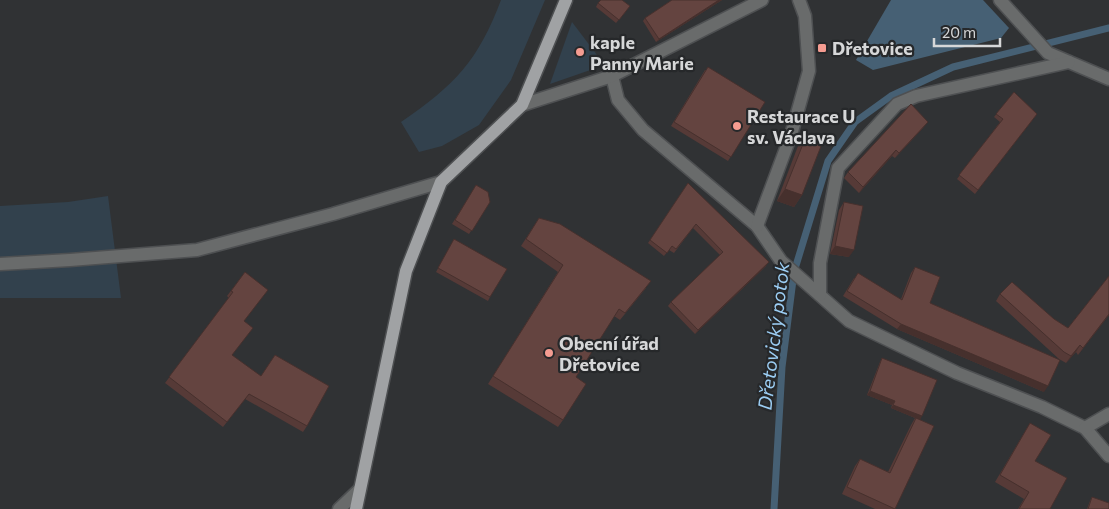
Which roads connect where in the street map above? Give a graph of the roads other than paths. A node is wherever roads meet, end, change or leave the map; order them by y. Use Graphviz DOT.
graph roads {
  1 [pos="566,0"];
  2 [pos="762,0"];
  3 [pos="799,0"];
  4 [pos="1000,0"];
  5 [pos="1069,62"];
  6 [pos="612,76"];
  7 [pos="1109,79"];
  8 [pos="522,105"];
  9 [pos="441,182"];
  10 [pos="757,226"];
  11 [pos="0,264"];
  12 [pos="820,295"];
  13 [pos="1109,414"];
  14 [pos="1085,428"];
  15 [pos="1109,456"];
  16 [pos="360,488"];
  17 [pos="338,509"];
  18 [pos="356,509"];
  1 -- 8 [label="main road"];
  2 -- 6 [label="street"];
  3 -- 10 [label="street"];
  4 -- 5 [label="street"];
  5 -- 7 [label="street"];
  5 -- 12 [label="street"];
  6 -- 8 [label="street"];
  6 -- 10 [label="street"];
  8 -- 9 [label="main road"];
  9 -- 11 [label="street"];
  9 -- 16 [label="main road"];
  10 -- 12 [label="street"];
  12 -- 14 [label="street"];
  13 -- 14 [label="street"];
  14 -- 15 [label="street"];
  16 -- 17 [label="street"];
  16 -- 18 [label="main road"];
}
